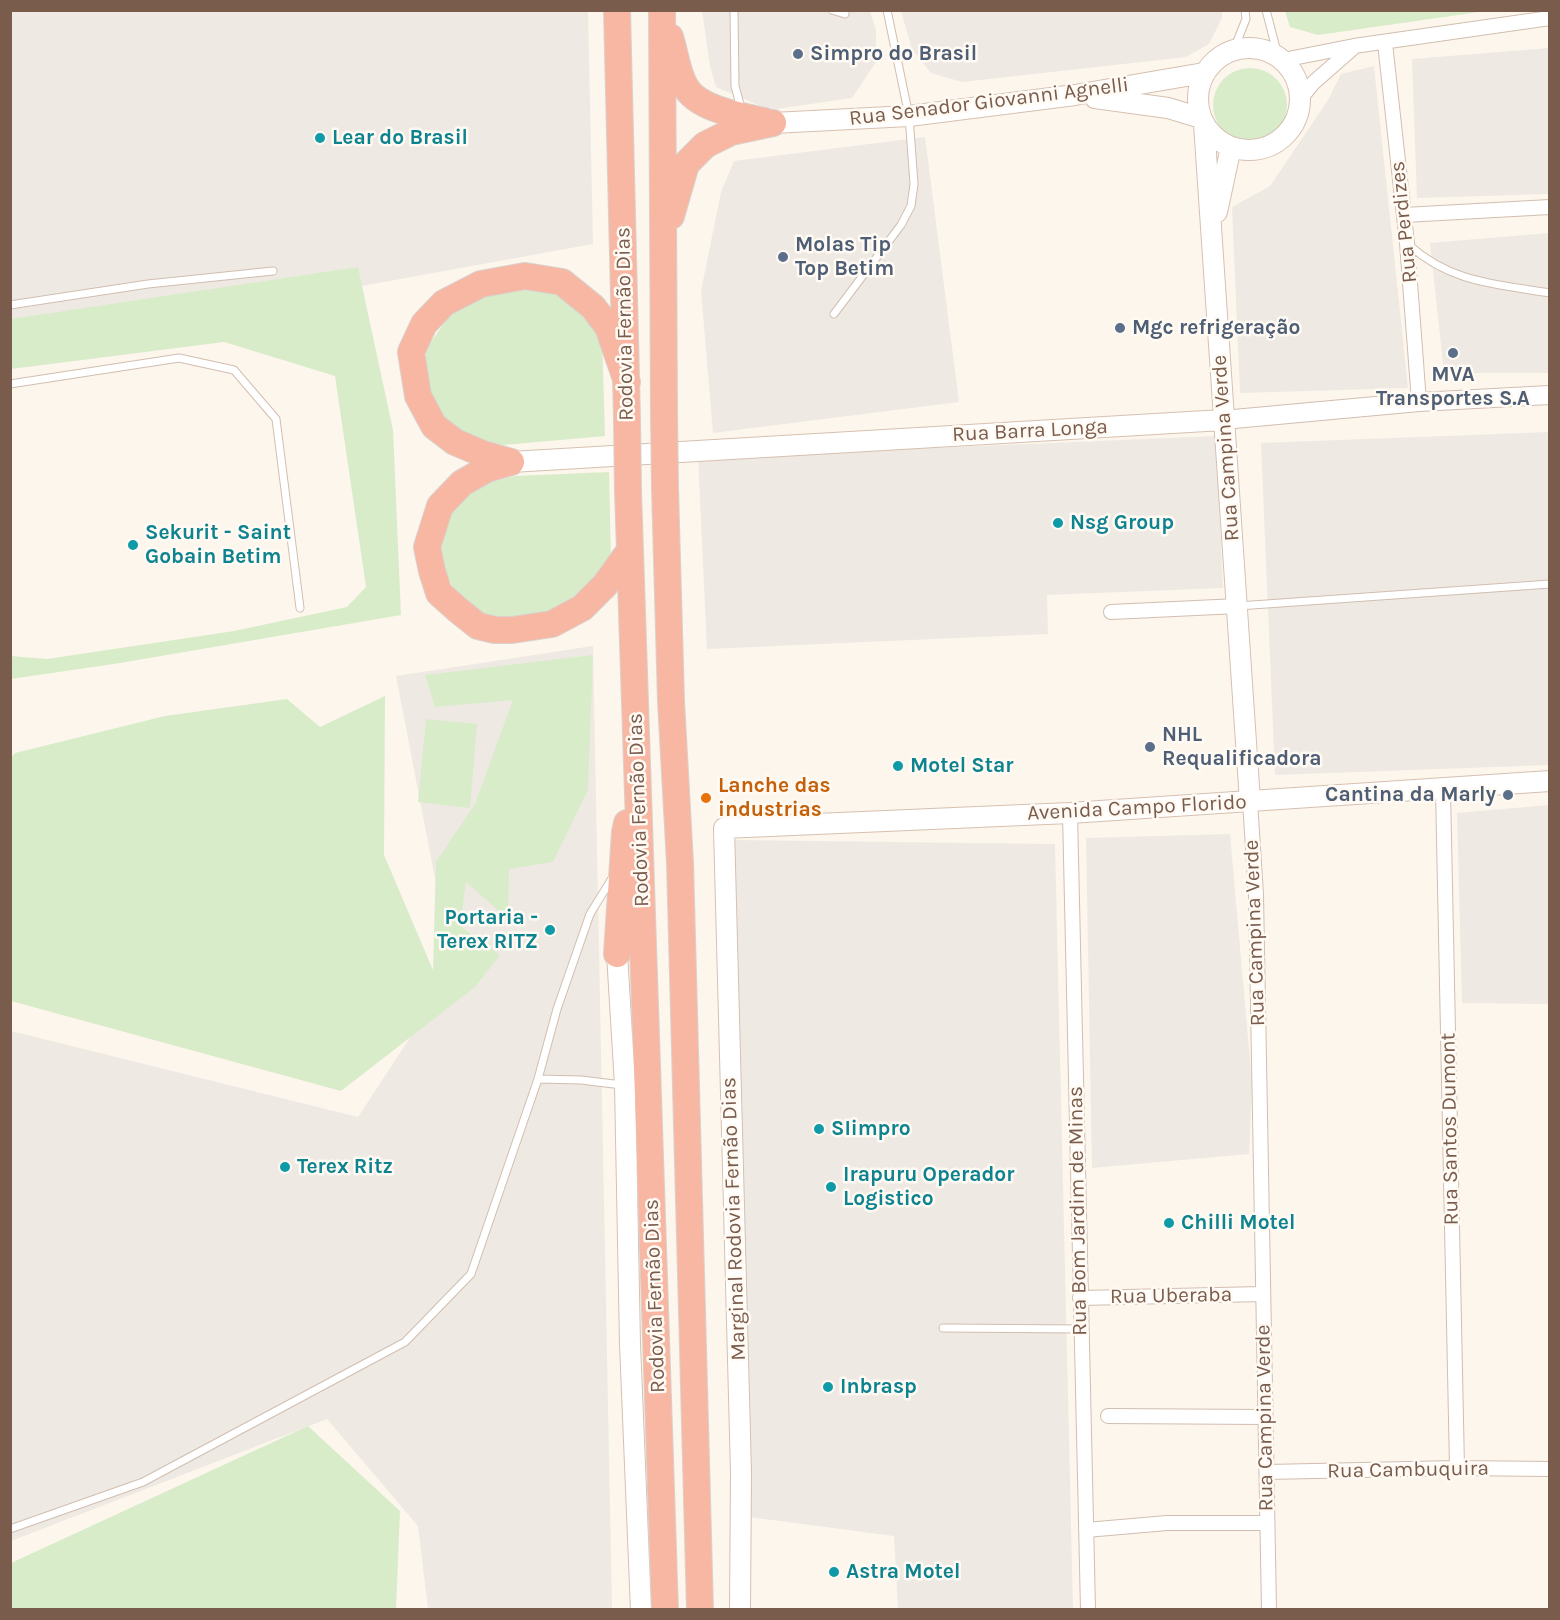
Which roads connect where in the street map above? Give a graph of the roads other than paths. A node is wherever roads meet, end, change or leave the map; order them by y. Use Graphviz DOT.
graph roads {
  1 [pos="734,10"];
  2 [pos="832,10"];
  3 [pos="845,10"];
  4 [pos="887,10"];
  5 [pos="1245,10"];
  6 [pos="1266,10"];
  7 [pos="662,12"];
  8 [pos="616,13"];
  9 [pos="1550,18"];
  10 [pos="1385,43"];
  11 [pos="1354,46"];
  12 [pos="1234,49"];
  13 [pos="1281,58"];
  14 [pos="1204,73"];
  15 [pos="1075,95"];
  16 [pos="1301,98"];
  17 [pos="909,116"];
  18 [pos="743,117"];
  19 [pos="1202,121"];
  20 [pos="773,123"];
  21 [pos="1231,147"];
  22 [pos="1550,207"];
  23 [pos="1404,215"];
  24 [pos="1407,243"];
  25 [pos="662,248"];
  26 [pos="1214,257"];
  27 [pos="273,271"];
  28 [pos="1550,293"];
  29 [pos="10,305"];
  30 [pos="834,314"];
  31 [pos="627,382"];
  32 [pos="10,384"];
  33 [pos="1550,395"];
  34 [pos="1419,402"];
  35 [pos="1223,420"];
  36 [pos="511,462"];
  37 [pos="628,553"];
  38 [pos="1550,584"];
  39 [pos="1238,606"];
  40 [pos="300,608"];
  41 [pos="1111,612"];
  42 [pos="1550,781"];
  43 [pos="639,786"];
  44 [pos="1443,790"];
  45 [pos="1250,801"];
  46 [pos="1070,813"];
  47 [pos="724,828"];
  48 [pos="623,865"];
  49 [pos="616,954"];
  50 [pos="538,1079"];
  51 [pos="624,1085"];
  52 [pos="1263,1294"];
  53 [pos="1080,1298"];
  54 [pos="943,1328"];
  55 [pos="1080,1329"];
  56 [pos="1108,1416"];
  57 [pos="1265,1417"];
  58 [pos="1457,1468"];
  59 [pos="1550,1469"];
  60 [pos="1267,1472"];
  61 [pos="1268,1523"];
  62 [pos="10,1529"];
  63 [pos="1086,1530"];
  64 [pos="641,1610"];
  65 [pos="665,1610"];
  66 [pos="699,1610"];
  67 [pos="740,1610"];
  68 [pos="1088,1610"];
  69 [pos="1269,1610"];
  1 -- 18 [label="lane"];
  2 -- 3 [label="lane"];
  4 -- 17 [label="lane"];
  5 -- 12 [label="lane"];
  6 -- 13 [label="lane"];
  7 -- 18 [label="highway"];
  7 -- 25 [label="highway, Rodovia Fernão Dias"];
  8 -- 31 [label="highway, Rodovia Fernão Dias"];
  9 -- 10 [label="street"];
  10 -- 11 [label="street"];
  10 -- 23 [label="street, Rua Perdizes"];
  11 -- 13 [label="street"];
  11 -- 16 [label="street"];
  12 -- 13 [label="main road"];
  12 -- 14 [label="main road"];
  13 -- 16 [label="main road"];
  14 -- 15 [label="main road, Rua Senador Giovanni Agnelli"];
  14 -- 19 [label="main road"];
  15 -- 17 [label="main road, Rua Senador Giovanni Agnelli"];
  15 -- 19 [label="main road"];
  16 -- 21 [label="main road"];
  17 -- 20 [label="main road, Rua Senador Giovanni Agnelli"];
  17 -- 30 [label="lane"];
  18 -- 20 [label="highway"];
  19 -- 21 [label="main road"];
  19 -- 26 [label="main road, Rua Campina Verde"];
  20 -- 25 [label="highway"];
  21 -- 26 [label="main road, Rua Campina Verde"];
  22 -- 23 [label="street"];
  23 -- 24 [label="street, Rua Perdizes"];
  24 -- 28 [label="lane"];
  24 -- 34 [label="street, Rua Perdizes"];
  25 -- 66 [label="highway, Rodovia Fernão Dias, bridge"];
  26 -- 35 [label="main road, Rua Campina Verde"];
  27 -- 29 [label="lane"];
  31 -- 36 [label="highway"];
  31 -- 37 [label="highway, Rodovia Fernão Dias, bridge"];
  32 -- 40 [label="lane"];
  33 -- 34 [label="street, Rua Barra Longa"];
  34 -- 35 [label="street, Rua Barra Longa"];
  35 -- 36 [label="main road, Rua Barra Longa"];
  35 -- 39 [label="main road, Rua Campina Verde"];
  36 -- 37 [label="highway"];
  37 -- 43 [label="highway, Rodovia Fernão Dias"];
  38 -- 39 [label="lane"];
  39 -- 41 [label="street"];
  39 -- 45 [label="main road, Rua Campina Verde"];
  42 -- 44 [label="main road, Avenida Campo Florido"];
  43 -- 48 [label="highway"];
  43 -- 65 [label="highway, Rodovia Fernão Dias"];
  44 -- 45 [label="main road, Avenida Campo Florido"];
  44 -- 58 [label="street, Rua Santos Dumont"];
  45 -- 46 [label="main road, Avenida Campo Florido"];
  45 -- 52 [label="street, Rua Campina Verde"];
  46 -- 47 [label="main road, Avenida Campo Florido"];
  46 -- 53 [label="street, Rua Bom Jardim de Minas"];
  47 -- 67 [label="main road, Marginal Rodovia Fernão Dias"];
  48 -- 49 [label="highway"];
  48 -- 50 [label="lane"];
  49 -- 51 [label="main road, Rodovia Fernão Dias"];
  50 -- 51 [label="lane"];
  50 -- 62 [label="lane"];
  51 -- 64 [label="main road, Rodovia Fernão Dias"];
  52 -- 53 [label="street, Rua Uberaba"];
  52 -- 57 [label="street, Rua Campina Verde"];
  53 -- 55 [label="street, Rua Bom Jardim de Minas"];
  54 -- 55 [label="lane"];
  55 -- 63 [label="street, Rua Bom Jardim de Minas"];
  56 -- 57 [label="street"];
  57 -- 60 [label="street, Rua Campina Verde"];
  58 -- 59 [label="street, Rua Cambuquira"];
  58 -- 60 [label="street, Rua Cambuquira"];
  60 -- 61 [label="street, Rua Campina Verde"];
  61 -- 63 [label="street"];
  61 -- 69 [label="street, Rua Campina Verde"];
  63 -- 68 [label="street, Rua Bom Jardim de Minas"];
}
